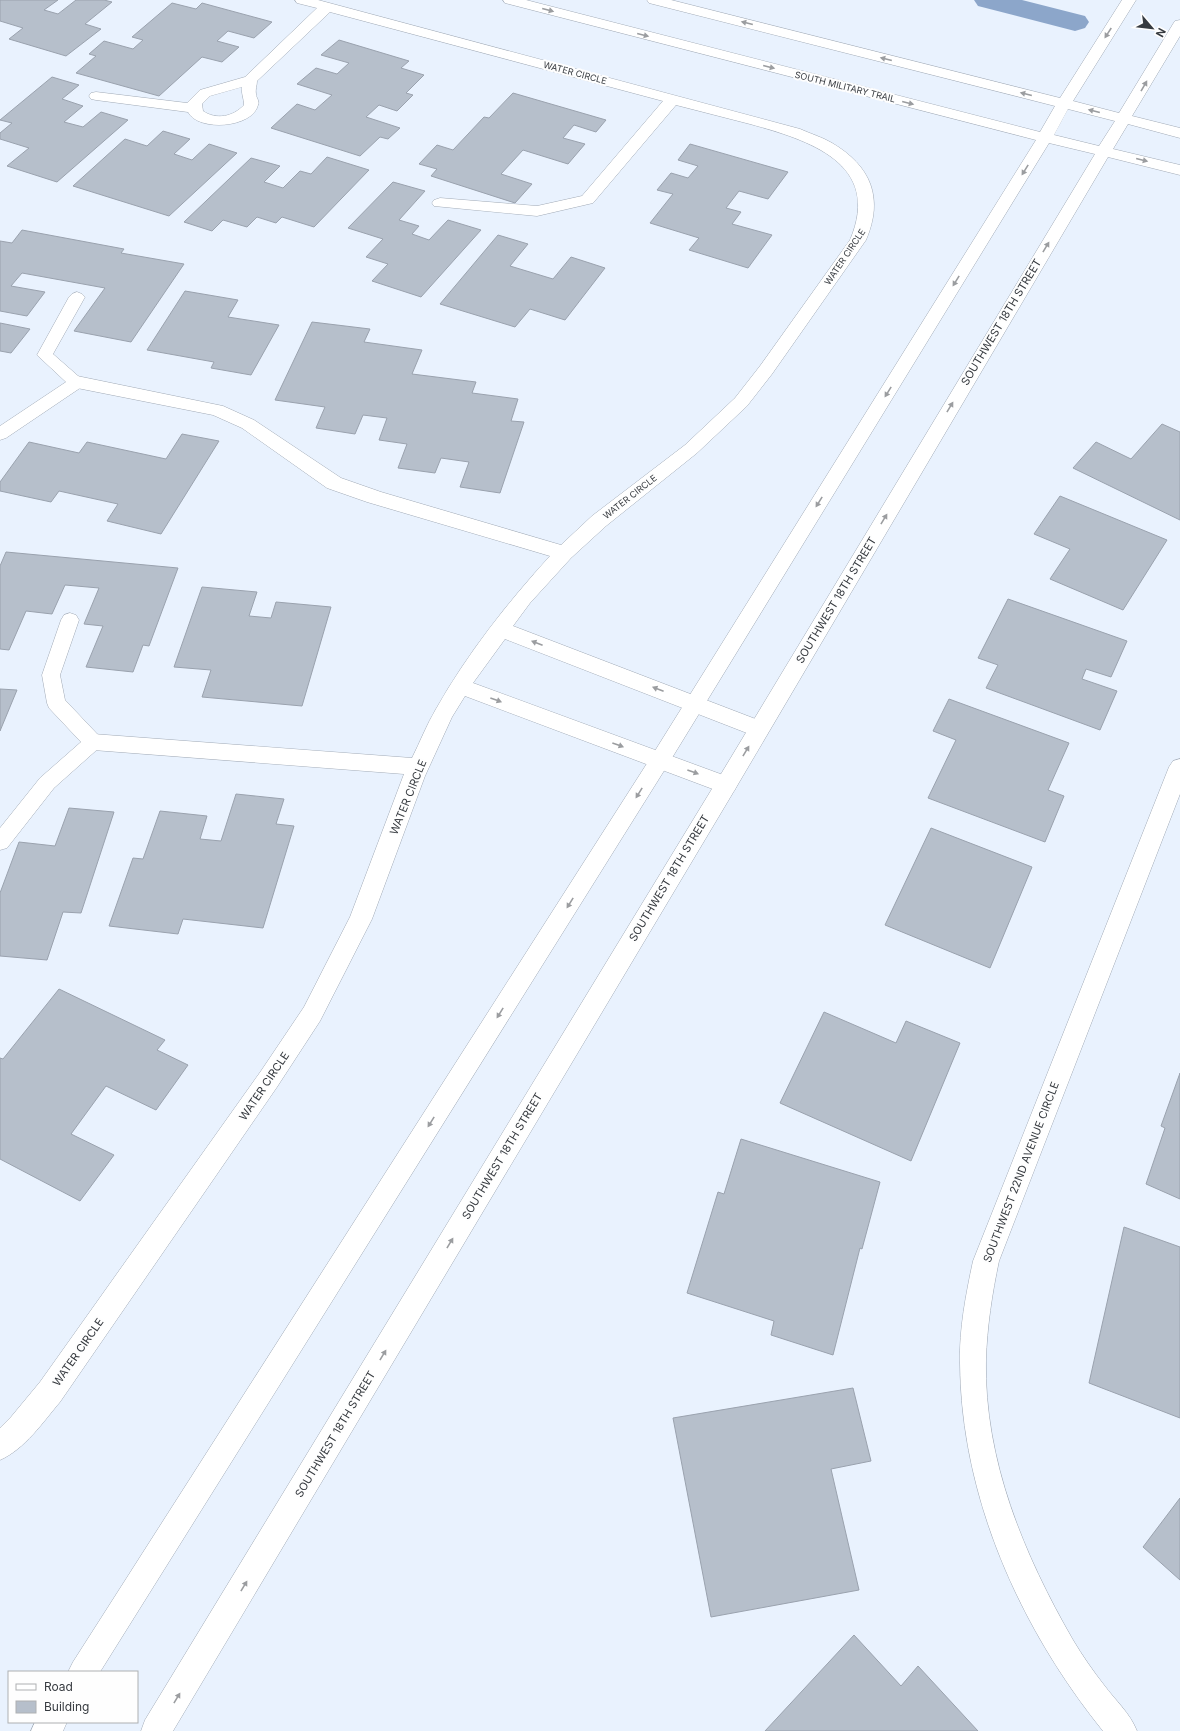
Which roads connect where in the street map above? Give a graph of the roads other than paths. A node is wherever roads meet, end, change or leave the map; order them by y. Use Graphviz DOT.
graph roads {
  1 [pos="302,0"];
  2 [pos="510,0"];
  3 [pos="654,0"];
  4 [pos="1129,0"];
  5 [pos="327,7"];
  6 [pos="1180,24"];
  7 [pos="250,80"];
  8 [pos="96,96"];
  9 [pos="673,100"];
  10 [pos="1064,104"];
  11 [pos="194,108"];
  12 [pos="1124,119"];
  13 [pos="1180,134"];
  14 [pos="1044,137"];
  15 [pos="1104,151"];
  16 [pos="1180,170"];
  17 [pos="440,203"];
  18 [pos="77,297"];
  19 [pos="77,382"];
  20 [pos="0,434"];
  21 [pos="564,553"];
  22 [pos="70,620"];
  23 [pos="500,629"];
  24 [pos="460,686"];
  25 [pos="695,703"];
  26 [pos="759,729"];
  27 [pos="93,742"];
  28 [pos="660,760"];
  29 [pos="419,767"];
  30 [pos="1180,767"];
  31 [pos="726,784"];
  32 [pos="0,842"];
  33 [pos="0,1446"];
  34 [pos="84,1671"];
  35 [pos="156,1731"];
  36 [pos="1122,1731"];
  1 -- 5 [label="street, WATER CIRCLE"];
  2 -- 14 [label="street, SOUTH MILITARY TRAIL, one-way"];
  10 -- 3 [label="street, one-way"];
  4 -- 10 [label="street, one-way"];
  5 -- 7 [label="street"];
  5 -- 9 [label="street, WATER CIRCLE"];
  12 -- 6 [label="street, SOUTHWEST 18TH STREET, one-way"];
  7 -- 11 [label="street"];
  7 -- 11 [label="street"];
  8 -- 11 [label="street"];
  9 -- 17 [label="street"];
  9 -- 21 [label="street, WATER CIRCLE"];
  12 -- 10 [label="street, one-way"];
  10 -- 14 [label="street"];
  12 -- 13 [label="street"];
  12 -- 15 [label="street, SOUTHWEST 18TH STREET"];
  14 -- 15 [label="street, SOUTH MILITARY TRAIL"];
  14 -- 25 [label="street, one-way"];
  15 -- 16 [label="street, SOUTH MILITARY TRAIL, one-way"];
  26 -- 15 [label="street, SOUTHWEST 18TH STREET, one-way"];
  18 -- 19 [label="lane"];
  19 -- 20 [label="lane"];
  19 -- 21 [label="street"];
  21 -- 23 [label="street, WATER CIRCLE"];
  22 -- 27 [label="lane"];
  23 -- 24 [label="street, WATER CIRCLE"];
  25 -- 23 [label="street, one-way"];
  24 -- 28 [label="street, one-way"];
  24 -- 29 [label="street, WATER CIRCLE"];
  25 -- 26 [label="street"];
  25 -- 28 [label="street"];
  31 -- 26 [label="street, SOUTHWEST 18TH STREET, one-way"];
  27 -- 29 [label="street"];
  27 -- 32 [label="lane"];
  28 -- 31 [label="street, one-way"];
  28 -- 34 [label="street, one-way"];
  29 -- 33 [label="street, WATER CIRCLE"];
  30 -- 36 [label="street, SOUTHWEST 22ND AVENUE CIRCLE"];
  35 -- 31 [label="street, SOUTHWEST 18TH STREET, one-way"];
}
